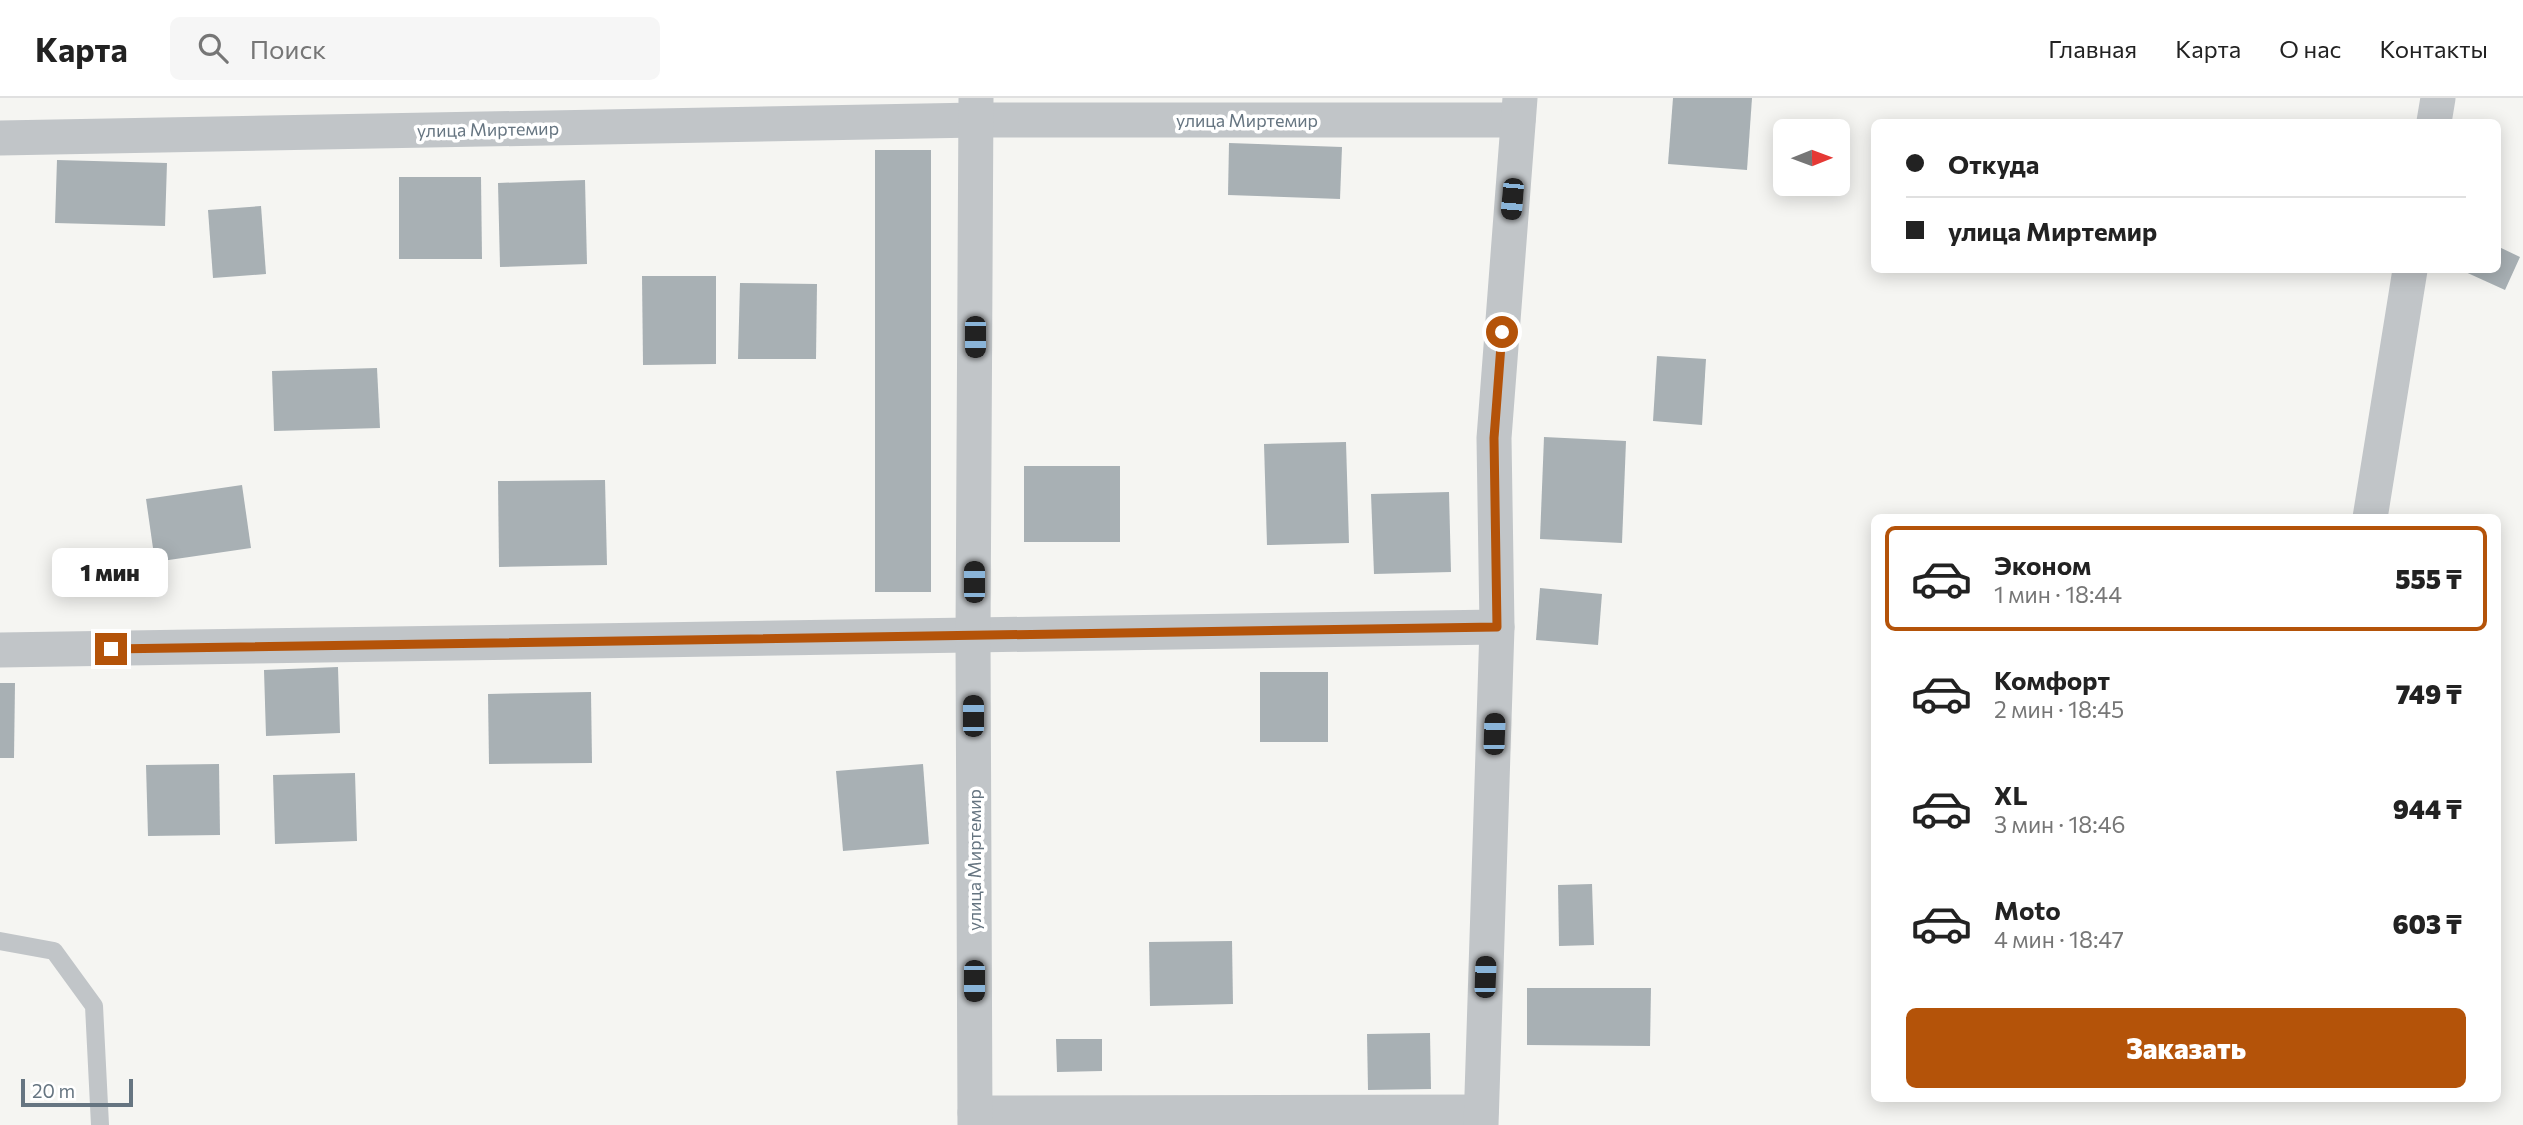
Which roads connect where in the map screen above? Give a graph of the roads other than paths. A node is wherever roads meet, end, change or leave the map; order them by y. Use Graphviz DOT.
graph roads {
  1 [pos="2438,98"];
  2 [pos="977,109"];
  3 [pos="1519,109"];
  4 [pos="2434,119"];
  5 [pos="0,138"];
  6 [pos="2410,273"];
  7 [pos="2371,514"];
  8 [pos="1497,627"];
  9 [pos="973,636"];
  10 [pos="0,650"];
  11 [pos="0,941"];
  12 [pos="1481,1118"];
  13 [pos="975,1119"];
  14 [pos="100,1125"];
  1 -- 4 [label="street"];
  2 -- 3 [label="street, улица Миртемир"];
  2 -- 5 [label="street, улица Миртемир"];
  2 -- 9 [label="street, улица Миртемир"];
  3 -- 8 [label="street"];
  6 -- 7 [label="street"];
  8 -- 9 [label="street"];
  8 -- 12 [label="street"];
  9 -- 10 [label="street"];
  9 -- 13 [label="street, улица Миртемир"];
  11 -- 14 [label="lane"];
  12 -- 13 [label="street"];
}
